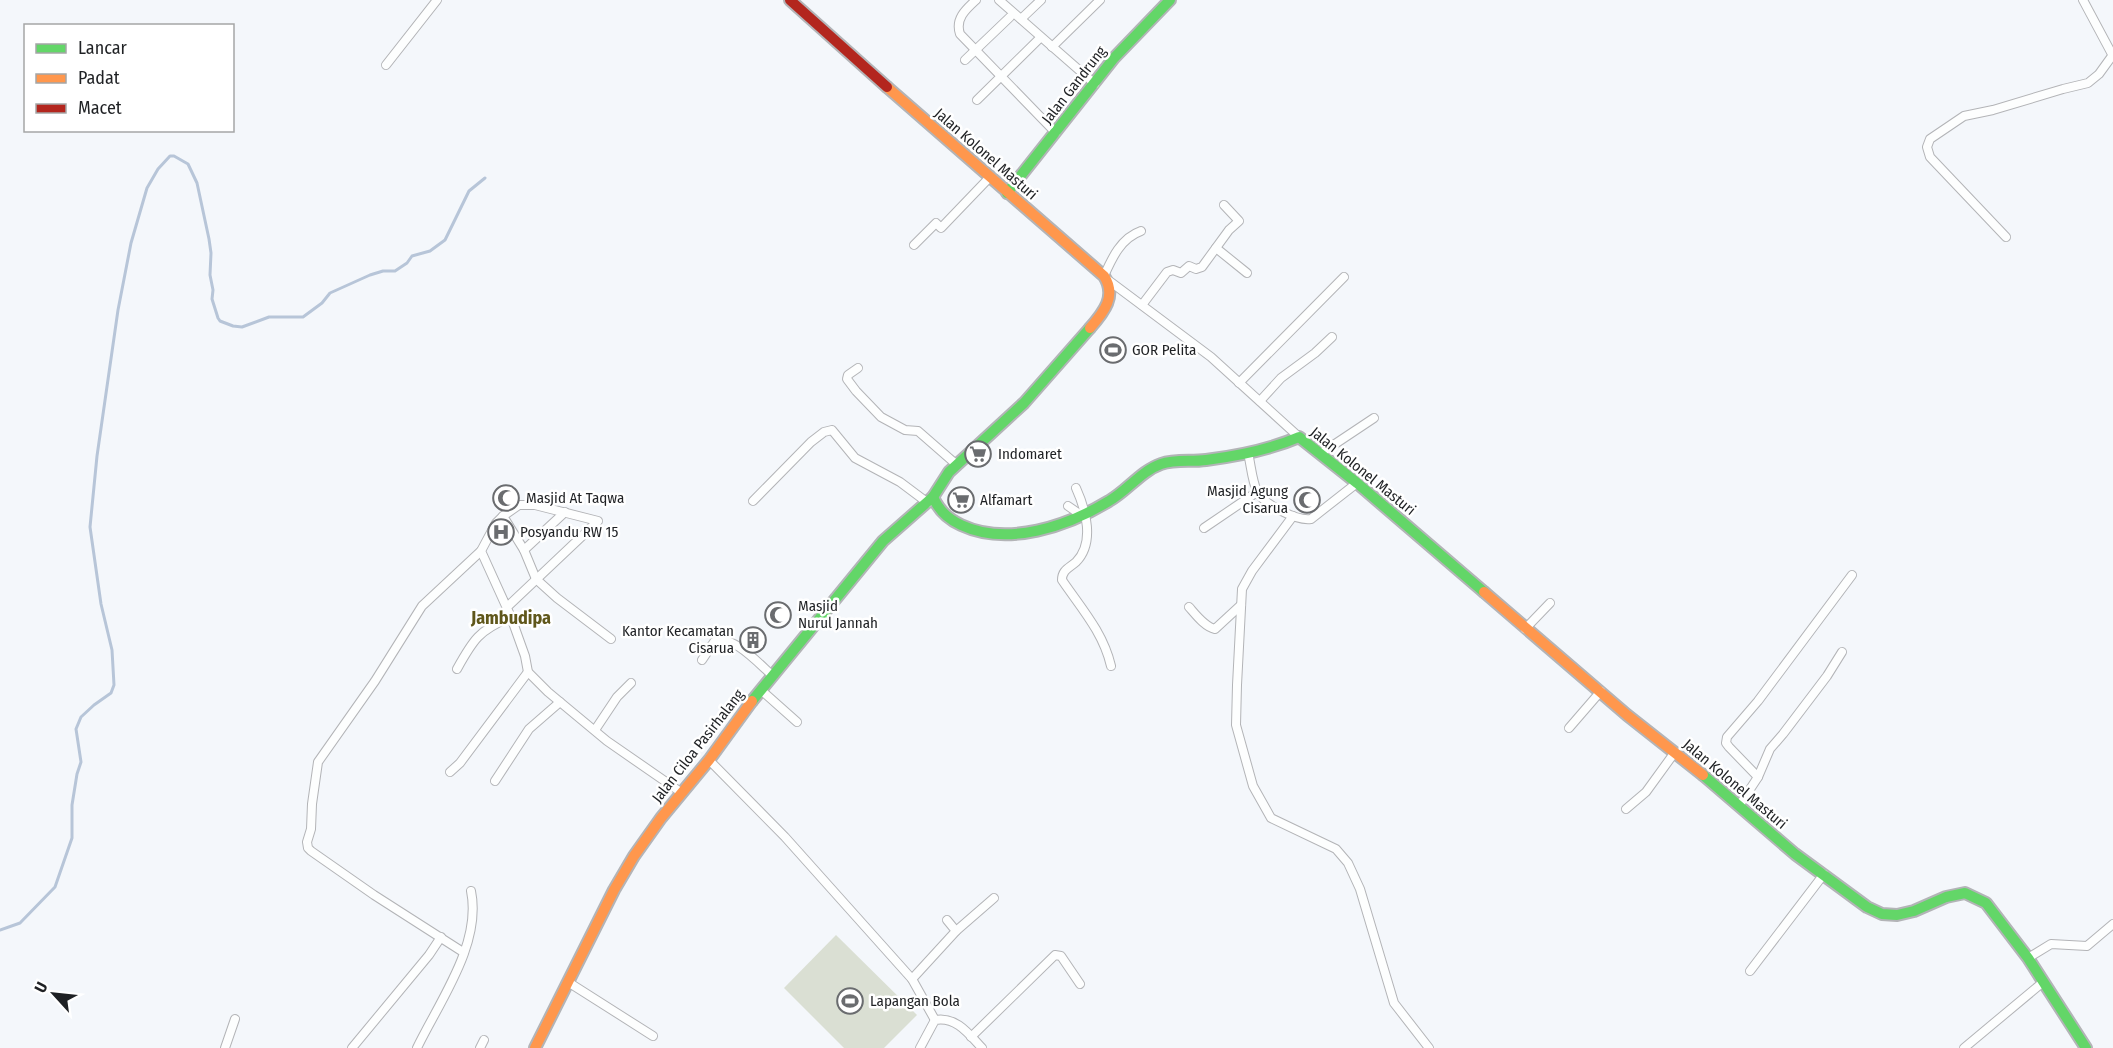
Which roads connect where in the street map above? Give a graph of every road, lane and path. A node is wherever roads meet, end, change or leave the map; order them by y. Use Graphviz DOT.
graph roads {
  1 [pos="437,0"];
  2 [pos="790,0"];
  3 [pos="975,0"];
  4 [pos="999,0"];
  5 [pos="1041,0"];
  6 [pos="1100,0"];
  7 [pos="1170,0"];
  8 [pos="2083,0"];
  9 [pos="1010,17"];
  10 [pos="1022,20"];
  11 [pos="1038,40"];
  12 [pos="1052,47"];
  13 [pos="975,50"];
  14 [pos="2113,56"];
  15 [pos="965,60"];
  16 [pos="386,64"];
  17 [pos="1001,76"];
  18 [pos="1095,84"];
  19 [pos="978,100"];
  20 [pos="1056,133"];
  21 [pos="989,178"];
  22 [pos="1007,194"];
  23 [pos="1224,205"];
  24 [pos="1141,231"];
  25 [pos="2006,237"];
  26 [pos="914,244"];
  27 [pos="1216,248"];
  28 [pos="1247,273"];
  29 [pos="1105,277"];
  30 [pos="1344,278"];
  31 [pos="1142,305"];
  32 [pos="1332,337"];
  33 [pos="858,368"];
  34 [pos="1239,383"];
  35 [pos="1260,401"];
  36 [pos="1374,418"];
  37 [pos="1299,437"];
  38 [pos="1248,453"];
  39 [pos="1320,454"];
  40 [pos="957,465"];
  41 [pos="1357,483"];
  42 [pos="1076,488"];
  43 [pos="1257,492"];
  44 [pos="931,500"];
  45 [pos="753,501"];
  46 [pos="1068,506"];
  47 [pos="565,512"];
  48 [pos="1083,514"];
  49 [pos="503,516"];
  50 [pos="1293,516"];
  51 [pos="1204,528"];
  52 [pos="524,550"];
  53 [pos="482,551"];
  54 [pos="1852,575"];
  55 [pos="536,579"];
  56 [pos="1550,603"];
  57 [pos="1241,605"];
  58 [pos="507,607"];
  59 [pos="1189,607"];
  60 [pos="511,617"];
  61 [pos="1525,629"];
  62 [pos="610,639"];
  63 [pos="1842,652"];
  64 [pos="702,660"];
  65 [pos="1111,666"];
  66 [pos="457,669"];
  67 [pos="528,672"];
  68 [pos="773,676"];
  69 [pos="631,683"];
  70 [pos="761,690"];
  71 [pos="1601,691"];
  72 [pos="561,702"];
  73 [pos="797,722"];
  74 [pos="1569,728"];
  75 [pos="595,730"];
  76 [pos="1675,752"];
  77 [pos="709,760"];
  78 [pos="450,772"];
  79 [pos="1758,777"];
  80 [pos="495,781"];
  81 [pos="681,793"];
  82 [pos="1740,806"];
  83 [pos="1626,809"];
  84 [pos="1824,874"];
  85 [pos="471,891"];
  86 [pos="994,898"];
  87 [pos="946,920"];
  88 [pos="2113,924"];
  89 [pos="956,932"];
  90 [pos="441,937"];
  91 [pos="463,952"];
  92 [pos="2028,958"];
  93 [pos="1750,971"];
  94 [pos="912,979"];
  95 [pos="568,981"];
  96 [pos="2042,983"];
  97 [pos="1080,984"];
  98 [pos="235,1019"];
  99 [pos="935,1020"];
  100 [pos="653,1036"];
  101 [pos="971,1036"];
  102 [pos="225,1048"];
  103 [pos="352,1048"];
  104 [pos="417,1048"];
  105 [pos="535,1048"];
  106 [pos="920,1048"];
  107 [pos="982,1048"];
  108 [pos="1429,1048"];
  109 [pos="1964,1048"];
  110 [pos="2086,1048"];
  1 -- 16 [label="street"];
  2 -- 21 [label="main road, Jalan Kolonel Masturi"];
  3 -- 13 [label="street"];
  4 -- 10 [label="street"];
  5 -- 10 [label="street"];
  6 -- 12 [label="street"];
  7 -- 18 [label="main road, Jalan Gandrung"];
  8 -- 14 [label="street"];
  9 -- 13 [label="street"];
  10 -- 12 [label="street"];
  11 -- 17 [label="street"];
  12 -- 18 [label="street"];
  13 -- 15 [label="street"];
  13 -- 17 [label="street"];
  14 -- 25 [label="street"];
  17 -- 19 [label="street"];
  17 -- 20 [label="street"];
  18 -- 20 [label="main road, Jalan Gandrung"];
  20 -- 22 [label="main road, Jalan Gandrung"];
  21 -- 22 [label="main road, Jalan Kolonel Masturi"];
  21 -- 26 [label="street"];
  22 -- 29 [label="main road, Jalan Kolonel Masturi"];
  23 -- 27 [label="street"];
  24 -- 29 [label="street"];
  27 -- 28 [label="street"];
  27 -- 31 [label="street"];
  29 -- 31 [label="street"];
  29 -- 40 [label="main road"];
  30 -- 34 [label="street"];
  31 -- 34 [label="street"];
  32 -- 35 [label="street"];
  33 -- 40 [label="street"];
  34 -- 35 [label="street"];
  35 -- 37 [label="street"];
  36 -- 39 [label="street"];
  37 -- 38 [label="main road, Jalan Kolonel Masturi"];
  37 -- 39 [label="main road, Jalan Kolonel Masturi"];
  38 -- 43 [label="street"];
  38 -- 48 [label="main road, Jalan Kolonel Masturi"];
  39 -- 41 [label="main road, Jalan Kolonel Masturi"];
  40 -- 44 [label="main road"];
  41 -- 50 [label="street"];
  41 -- 61 [label="main road, Jalan Kolonel Masturi"];
  42 -- 48 [label="street"];
  43 -- 50 [label="street"];
  43 -- 51 [label="street"];
  44 -- 45 [label="street"];
  44 -- 48 [label="main road, Jalan Kolonel Masturi"];
  44 -- 68 [label="main road, Jalan Ciloa Pasirhalang"];
  46 -- 48 [label="street"];
  47 -- 49 [label="street"];
  47 -- 52 [label="street"];
  47 -- 55 [label="street"];
  48 -- 65 [label="street"];
  49 -- 52 [label="street"];
  49 -- 53 [label="street"];
  50 -- 57 [label="street"];
  52 -- 55 [label="street"];
  53 -- 58 [label="street"];
  53 -- 90 [label="street"];
  54 -- 79 [label="street"];
  55 -- 58 [label="street"];
  55 -- 62 [label="street"];
  56 -- 61 [label="street"];
  57 -- 59 [label="street"];
  57 -- 108 [label="street"];
  58 -- 60 [label="street"];
  60 -- 66 [label="street"];
  60 -- 67 [label="street"];
  61 -- 71 [label="main road, Jalan Kolonel Masturi"];
  63 -- 79 [label="street"];
  64 -- 68 [label="street"];
  67 -- 72 [label="street"];
  67 -- 78 [label="street"];
  68 -- 70 [label="main road, Jalan Ciloa Pasirhalang"];
  69 -- 75 [label="street"];
  70 -- 73 [label="street"];
  70 -- 77 [label="main road, Jalan Ciloa Pasirhalang"];
  71 -- 74 [label="street"];
  71 -- 76 [label="main road, Jalan Kolonel Masturi"];
  72 -- 75 [label="street"];
  72 -- 80 [label="street"];
  75 -- 81 [label="street"];
  76 -- 82 [label="main road, Jalan Kolonel Masturi"];
  76 -- 83 [label="street"];
  77 -- 81 [label="main road, Jalan Ciloa Pasirhalang"];
  77 -- 94 [label="street"];
  79 -- 82 [label="street"];
  81 -- 95 [label="main road, Jalan Ciloa Pasirhalang"];
  82 -- 84 [label="main road, Jalan Kolonel Masturi"];
  84 -- 92 [label="main road, Jalan Kolonel Masturi"];
  84 -- 93 [label="street"];
  85 -- 91 [label="street"];
  86 -- 89 [label="street"];
  87 -- 89 [label="street"];
  88 -- 92 [label="street"];
  89 -- 94 [label="street"];
  90 -- 91 [label="street"];
  90 -- 103 [label="street"];
  91 -- 104 [label="street"];
  92 -- 96 [label="main road, Jalan Kolonel Masturi"];
  94 -- 99 [label="street"];
  95 -- 100 [label="street"];
  95 -- 105 [label="main road, Jalan Ciloa Pasirhalang"];
  96 -- 109 [label="street"];
  96 -- 110 [label="main road, Jalan Kolonel Masturi"];
  97 -- 101 [label="street"];
  98 -- 102 [label="street"];
  99 -- 101 [label="street"];
  99 -- 106 [label="street"];
  101 -- 107 [label="street"];
}
